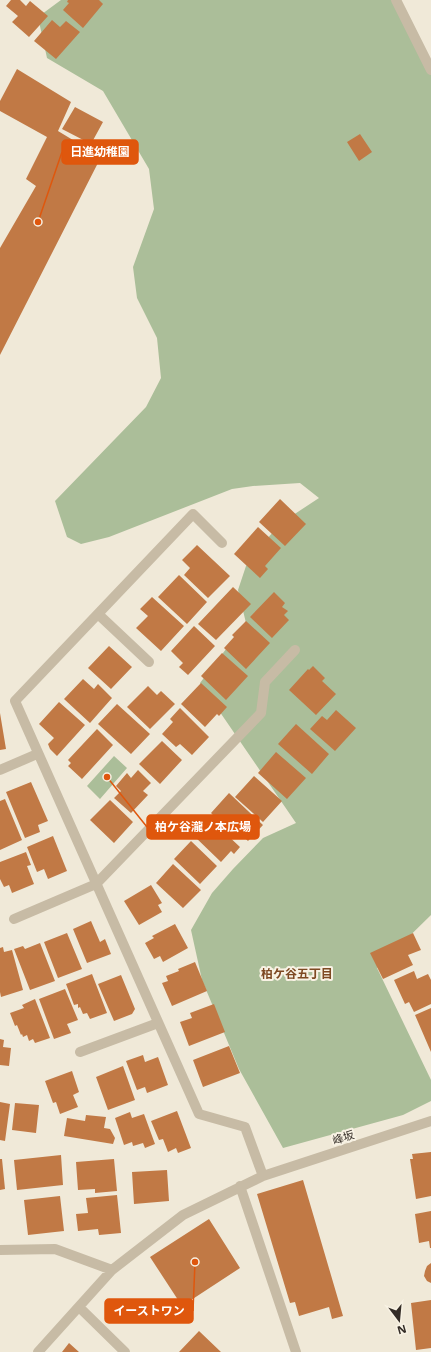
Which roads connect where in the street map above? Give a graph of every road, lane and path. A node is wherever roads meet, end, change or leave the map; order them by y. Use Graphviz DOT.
graph roads {
  1 [pos="396,0"];
  2 [pos="431,70"];
  3 [pos="222,543"];
  4 [pos="98,614"];
  5 [pos="295,650"];
  6 [pos="149,662"];
  7 [pos="37,754"];
  8 [pos="0,770"];
  9 [pos="96,884"];
  10 [pos="14,919"];
  11 [pos="158,1023"];
  12 [pos="80,1052"];
  13 [pos="431,1121"];
  14 [pos="263,1176"];
  15 [pos="240,1186"];
  16 [pos="0,1250"];
  17 [pos="112,1270"];
  18 [pos="79,1307"];
  19 [pos="38,1352"];
  20 [pos="125,1352"];
  21 [pos="296,1352"];
  1 -- 2 [label="street"];
  3 -- 4 [label="street"];
  4 -- 6 [label="street"];
  4 -- 7 [label="street"];
  5 -- 9 [label="street"];
  7 -- 8 [label="street"];
  7 -- 9 [label="street"];
  9 -- 10 [label="street"];
  9 -- 11 [label="street"];
  11 -- 12 [label="street"];
  11 -- 14 [label="street"];
  13 -- 14 [label="street, 峰坂"];
  14 -- 15 [label="street, 峰坂"];
  15 -- 17 [label="street, 峰坂"];
  15 -- 21 [label="street"];
  16 -- 17 [label="street"];
  17 -- 18 [label="street, 峰坂"];
  18 -- 19 [label="street, 峰坂"];
  18 -- 20 [label="street"];
}
